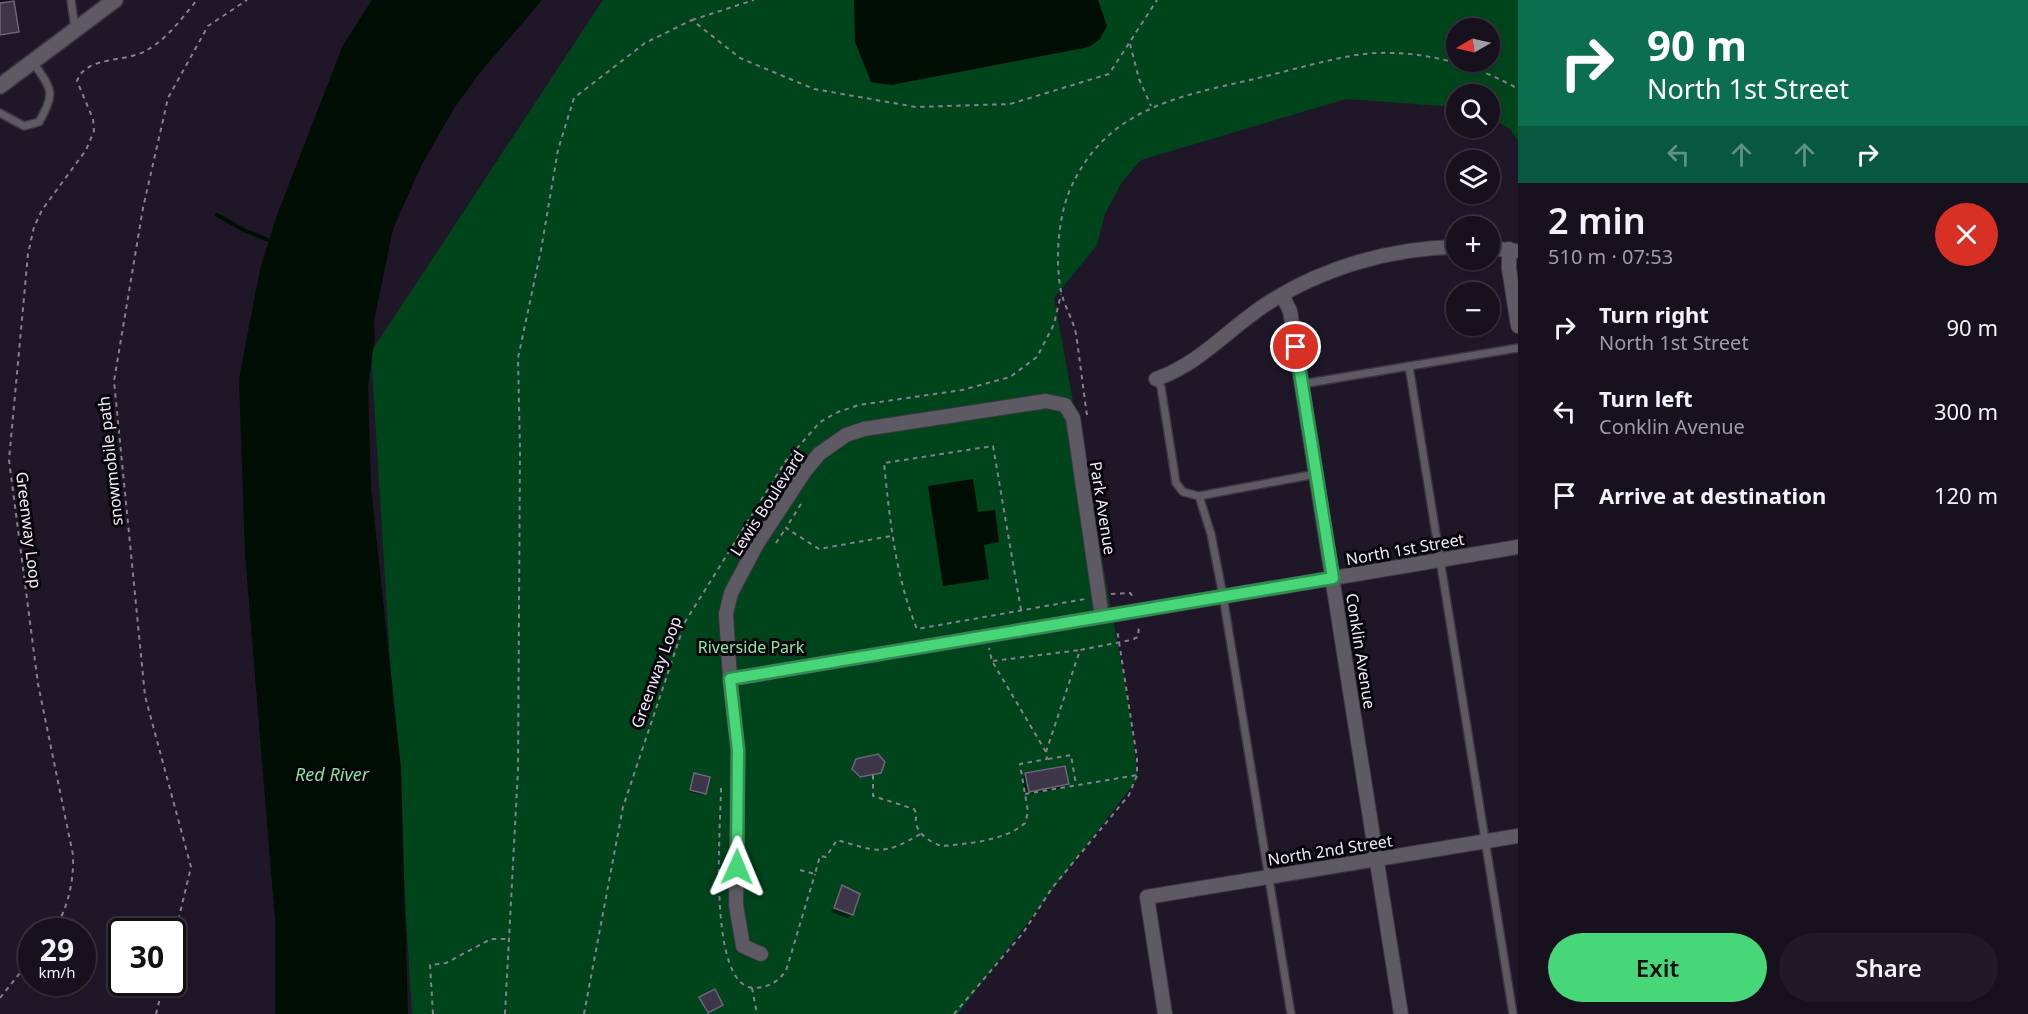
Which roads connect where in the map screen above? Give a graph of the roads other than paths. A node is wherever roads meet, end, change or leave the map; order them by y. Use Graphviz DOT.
graph roads {
  1 [pos="71,0"];
  2 [pos="115,0"];
  3 [pos="75,29"];
  4 [pos="32,61"];
  5 [pos="0,86"];
  6 [pos="0,113"];
  7 [pos="1446,249"];
  8 [pos="1514,250"];
  9 [pos="1282,295"];
  10 [pos="1518,326"];
  11 [pos="1518,348"];
  12 [pos="1409,366"];
  13 [pos="1156,379"];
  14 [pos="1302,384"];
  15 [pos="1065,405"];
  16 [pos="1316,474"];
  17 [pos="1199,496"];
  18 [pos="1518,547"];
  19 [pos="1438,560"];
  20 [pos="1333,578"];
  21 [pos="1223,596"];
  22 [pos="1102,617"];
  23 [pos="730,679"];
  24 [pos="1518,836"];
  25 [pos="1487,841"];
  26 [pos="1377,859"];
  27 [pos="1270,877"];
  28 [pos="762,954"];
  29 [pos="1165,1014"];
  30 [pos="1291,1014"];
  31 [pos="1401,1014"];
  32 [pos="1513,1014"];
  1 -- 3 [label="lane"];
  2 -- 3 [label="street"];
  3 -- 4 [label="street"];
  4 -- 5 [label="street"];
  4 -- 6 [label="lane"];
  7 -- 9 [label="street"];
  8 -- 10 [label="street"];
  9 -- 13 [label="street"];
  9 -- 14 [label="street, Conklin Avenue"];
  11 -- 12 [label="lane"];
  12 -- 14 [label="lane"];
  12 -- 19 [label="lane"];
  13 -- 17 [label="lane"];
  14 -- 16 [label="street, Conklin Avenue"];
  15 -- 22 [label="street, Park Avenue"];
  15 -- 23 [label="street, Lewis Boulevard"];
  16 -- 17 [label="lane"];
  16 -- 20 [label="street, Conklin Avenue"];
  17 -- 21 [label="lane"];
  18 -- 19 [label="street, North 1st Street"];
  19 -- 20 [label="street, North 1st Street"];
  19 -- 25 [label="lane"];
  20 -- 21 [label="street, North 1st Street"];
  20 -- 26 [label="street, Conklin Avenue"];
  21 -- 22 [label="street, North 1st Street"];
  21 -- 27 [label="lane"];
  22 -- 23 [label="street, North 1st Street"];
  23 -- 28 [label="street, Lewis Boulevard"];
  24 -- 25 [label="street, North 2nd Street"];
  25 -- 26 [label="street, North 2nd Street"];
  25 -- 32 [label="lane"];
  26 -- 27 [label="street, North 2nd Street"];
  26 -- 31 [label="street, Conklin Avenue"];
  27 -- 29 [label="street, North 2nd Street"];
  27 -- 30 [label="lane"];
}
